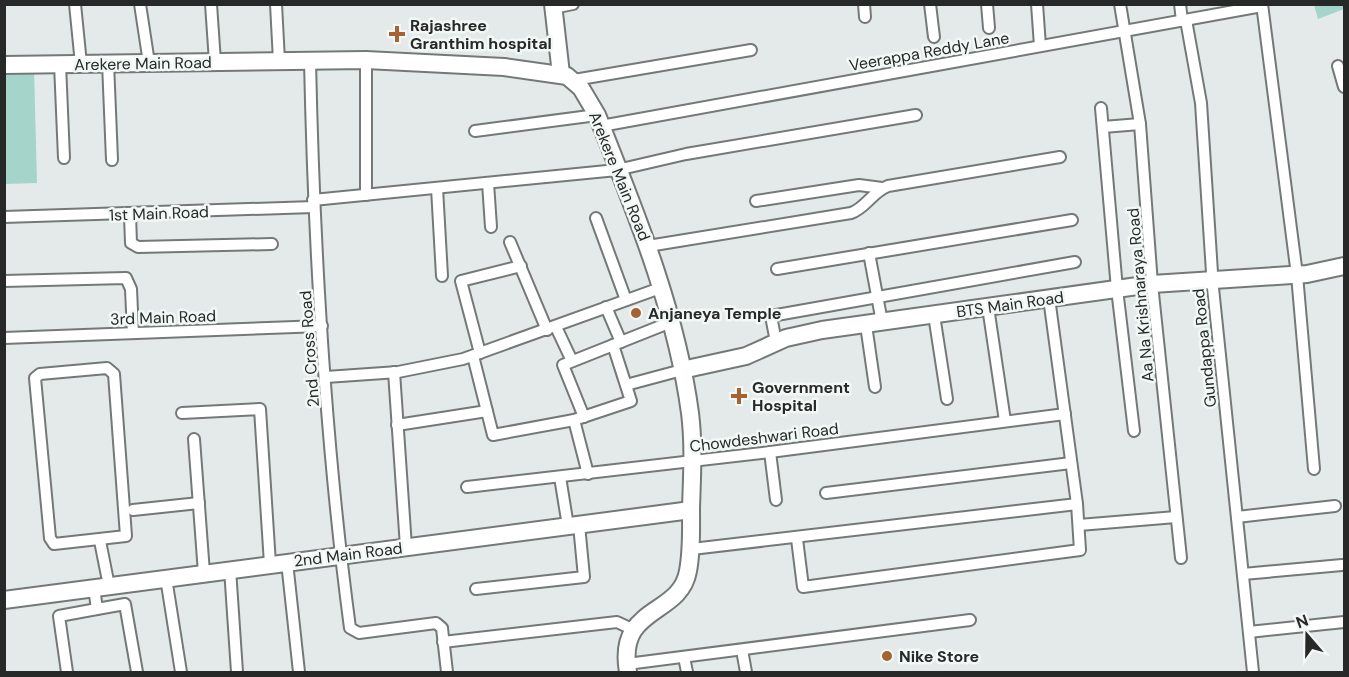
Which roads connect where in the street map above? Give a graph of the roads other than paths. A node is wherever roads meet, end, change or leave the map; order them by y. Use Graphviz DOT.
graph roads {
  1 [pos="75,4"];
  2 [pos="140,4"];
  3 [pos="211,4"];
  4 [pos="276,4"];
  5 [pos="573,4"];
  6 [pos="864,4"];
  7 [pos="930,4"];
  8 [pos="987,4"];
  9 [pos="1037,4"];
  10 [pos="1120,4"];
  11 [pos="1180,4"];
  12 [pos="1262,5"];
  13 [pos="553,6"];
  14 [pos="865,17"];
  15 [pos="1184,21"];
  16 [pos="989,28"];
  17 [pos="1125,31"];
  18 [pos="934,37"];
  19 [pos="1040,46"];
  20 [pos="751,50"];
  21 [pos="366,60"];
  22 [pos="310,61"];
  23 [pos="215,62"];
  24 [pos="279,62"];
  25 [pos="108,63"];
  26 [pos="149,63"];
  27 [pos="60,64"];
  28 [pos="81,64"];
  29 [pos="4,65"];
  30 [pos="1338,66"];
  31 [pos="567,77"];
  32 [pos="1344,87"];
  33 [pos="1101,108"];
  34 [pos="916,115"];
  35 [pos="599,121"];
  36 [pos="1140,124"];
  37 [pos="1103,127"];
  38 [pos="475,131"];
  39 [pos="1060,157"];
  40 [pos="64,158"];
  41 [pos="112,160"];
  42 [pos="617,170"];
  43 [pos="488,183"];
  44 [pos="437,188"];
  45 [pos="882,188"];
  46 [pos="366,195"];
  47 [pos="756,201"];
  48 [pos="314,203"];
  49 [pos="130,215"];
  50 [pos="4,217"];
  51 [pos="596,218"];
  52 [pos="1072,220"];
  53 [pos="491,227"];
  54 [pos="510,242"];
  55 [pos="272,244"];
  56 [pos="648,246"];
  57 [pos="869,254"];
  58 [pos="1075,262"];
  59 [pos="521,266"];
  60 [pos="1344,266"];
  61 [pos="777,269"];
  62 [pos="1297,275"];
  63 [pos="442,276"];
  64 [pos="1212,280"];
  65 [pos="4,281"];
  66 [pos="1152,284"];
  67 [pos="663,286"];
  68 [pos="1117,289"];
  69 [pos="877,297"];
  70 [pos="1049,298"];
  71 [pos="626,300"];
  72 [pos="988,307"];
  73 [pos="606,308"];
  74 [pos="934,315"];
  75 [pos="671,322"];
  76 [pos="874,323"];
  77 [pos="322,326"];
  78 [pos="551,328"];
  79 [pos="133,333"];
  80 [pos="4,338"];
  81 [pos="776,342"];
  82 [pos="617,344"];
  83 [pos="477,355"];
  84 [pos="572,361"];
  85 [pos="682,370"];
  86 [pos="394,372"];
  87 [pos="326,377"];
  88 [pos="626,386"];
  89 [pos="875,387"];
  90 [pos="947,399"];
  91 [pos="487,411"];
  92 [pos="182,413"];
  93 [pos="1065,414"];
  94 [pos="579,419"];
  95 [pos="1005,421"];
  96 [pos="397,425"];
  97 [pos="1134,431"];
  98 [pos="194,439"];
  99 [pos="770,452"];
  100 [pos="693,461"];
  101 [pos="1071,463"];
  102 [pos="1314,469"];
  103 [pos="588,474"];
  104 [pos="561,477"];
  105 [pos="467,487"];
  106 [pos="826,493"];
  107 [pos="776,500"];
  108 [pos="199,503"];
  109 [pos="1077,504"];
  110 [pos="1335,506"];
  111 [pos="133,510"];
  112 [pos="691,510"];
  113 [pos="1176,517"];
  114 [pos="1237,517"];
  115 [pos="1079,525"];
  116 [pos="573,526"];
  117 [pos="797,539"];
  118 [pos="100,541"];
  119 [pos="406,547"];
  120 [pos="692,549"];
  121 [pos="340,555"];
  122 [pos="1180,558"];
  123 [pos="287,562"];
  124 [pos="270,564"];
  125 [pos="1342,566"];
  126 [pos="230,569"];
  127 [pos="204,573"];
  128 [pos="1243,574"];
  129 [pos="166,578"];
  130 [pos="97,588"];
  131 [pos="476,589"];
  132 [pos="4,600"];
  133 [pos="95,609"];
  134 [pos="970,620"];
  135 [pos="1344,622"];
  136 [pos="632,629"];
  137 [pos="1249,632"];
  138 [pos="443,642"];
  139 [pos="742,650"];
  140 [pos="684,657"];
  141 [pos="627,668"];
  142 [pos="67,672"];
  143 [pos="137,672"];
  144 [pos="181,672"];
  145 [pos="237,672"];
  146 [pos="298,672"];
  147 [pos="447,672"];
  148 [pos="687,672"];
  149 [pos="746,672"];
  150 [pos="1253,672"];
  1 -- 28 [label="street"];
  2 -- 26 [label="street"];
  3 -- 23 [label="street"];
  4 -- 24 [label="street"];
  5 -- 13 [label="street"];
  6 -- 14 [label="street"];
  7 -- 18 [label="street"];
  8 -- 16 [label="street"];
  9 -- 19 [label="street"];
  10 -- 17 [label="street, Aa Na Krishnaraya Road"];
  11 -- 15 [label="street, Gundappa Road"];
  12 -- 15 [label="street, Veerappa Reddy Lane"];
  12 -- 62 [label="street"];
  13 -- 31 [label="street"];
  15 -- 17 [label="street, Veerappa Reddy Lane"];
  15 -- 64 [label="street, Gundappa Road"];
  17 -- 19 [label="street, Veerappa Reddy Lane"];
  17 -- 36 [label="street, Aa Na Krishnaraya Road"];
  19 -- 35 [label="street, Veerappa Reddy Lane"];
  20 -- 31 [label="street"];
  21 -- 22 [label="street, Arekere Main Road"];
  21 -- 31 [label="street, Arekere Main Road"];
  21 -- 46 [label="street"];
  22 -- 24 [label="street, Arekere Main Road"];
  22 -- 48 [label="street, 2nd Cross Road"];
  23 -- 24 [label="street, Arekere Main Road"];
  23 -- 26 [label="street, Arekere Main Road"];
  25 -- 26 [label="street, Arekere Main Road"];
  25 -- 28 [label="street, Arekere Main Road"];
  25 -- 41 [label="street"];
  27 -- 28 [label="street, Arekere Main Road"];
  27 -- 29 [label="street, Arekere Main Road"];
  27 -- 40 [label="street"];
  30 -- 32 [label="street"];
  31 -- 35 [label="street, Arekere Main Road"];
  33 -- 37 [label="street"];
  34 -- 42 [label="street, 1st Main Road"];
  35 -- 38 [label="street, Veerappa Reddy Lane"];
  35 -- 42 [label="street, Arekere Main Road"];
  36 -- 37 [label="street"];
  36 -- 66 [label="street, Aa Na Krishnaraya Road"];
  37 -- 68 [label="street"];
  39 -- 45 [label="street"];
  42 -- 43 [label="street, 1st Main Road"];
  42 -- 56 [label="street, Arekere Main Road"];
  43 -- 44 [label="street, 1st Main Road"];
  43 -- 53 [label="street"];
  44 -- 46 [label="street, 1st Main Road"];
  44 -- 63 [label="street"];
  45 -- 47 [label="street"];
  45 -- 56 [label="street"];
  46 -- 48 [label="street, 1st Main Road"];
  48 -- 49 [label="street, 1st Main Road"];
  48 -- 77 [label="street, 2nd Cross Road"];
  49 -- 50 [label="street, 1st Main Road"];
  49 -- 55 [label="street"];
  51 -- 71 [label="street"];
  52 -- 57 [label="street"];
  54 -- 59 [label="street"];
  56 -- 67 [label="street, Arekere Main Road"];
  57 -- 61 [label="street"];
  57 -- 69 [label="street"];
  58 -- 69 [label="street"];
  59 -- 78 [label="street"];
  59 -- 83 [label="street"];
  60 -- 62 [label="street, BTS Main Road"];
  62 -- 64 [label="street, BTS Main Road"];
  62 -- 102 [label="street"];
  64 -- 66 [label="street, BTS Main Road"];
  64 -- 114 [label="street, Gundappa Road"];
  65 -- 79 [label="street"];
  66 -- 68 [label="street, BTS Main Road"];
  66 -- 113 [label="street, Aa Na Krishnaraya Road"];
  67 -- 71 [label="street"];
  67 -- 75 [label="street, Arekere Main Road"];
  68 -- 70 [label="street, BTS Main Road"];
  68 -- 97 [label="street"];
  69 -- 76 [label="street"];
  69 -- 81 [label="street"];
  70 -- 72 [label="street, BTS Main Road"];
  70 -- 93 [label="street"];
  71 -- 73 [label="street"];
  72 -- 74 [label="street, BTS Main Road"];
  72 -- 95 [label="street"];
  73 -- 78 [label="street"];
  73 -- 82 [label="street"];
  74 -- 76 [label="street, BTS Main Road"];
  74 -- 90 [label="street"];
  75 -- 82 [label="street"];
  75 -- 85 [label="street, Arekere Main Road"];
  76 -- 81 [label="street, BTS Main Road"];
  76 -- 89 [label="street"];
  77 -- 79 [label="street, 3rd Main Road"];
  77 -- 87 [label="street, 2nd Cross Road"];
  78 -- 83 [label="street"];
  78 -- 84 [label="street"];
  79 -- 80 [label="street, 3rd Main Road"];
  81 -- 85 [label="street, BTS Main Road"];
  82 -- 84 [label="street"];
  82 -- 88 [label="street"];
  83 -- 86 [label="street"];
  83 -- 91 [label="street"];
  84 -- 94 [label="street"];
  85 -- 88 [label="street"];
  85 -- 100 [label="street, Arekere Main Road"];
  86 -- 87 [label="street"];
  86 -- 96 [label="street"];
  87 -- 121 [label="street, 2nd Cross Road"];
  88 -- 94 [label="street"];
  91 -- 94 [label="street"];
  91 -- 96 [label="street"];
  92 -- 124 [label="street"];
  93 -- 95 [label="street, Chowdeshwari Road"];
  93 -- 101 [label="street"];
  94 -- 103 [label="street"];
  95 -- 99 [label="street, Chowdeshwari Road"];
  96 -- 119 [label="street"];
  98 -- 108 [label="street"];
  99 -- 100 [label="street, Chowdeshwari Road"];
  99 -- 107 [label="street"];
  100 -- 103 [label="street, Chowdeshwari Road"];
  100 -- 112 [label="street, Arekere Main Road"];
  101 -- 106 [label="street"];
  101 -- 109 [label="street"];
  103 -- 104 [label="street, Chowdeshwari Road"];
  104 -- 105 [label="street, Chowdeshwari Road"];
  104 -- 116 [label="street"];
  108 -- 111 [label="street"];
  108 -- 127 [label="street"];
  109 -- 115 [label="street"];
  109 -- 117 [label="street"];
  110 -- 114 [label="street"];
  112 -- 116 [label="street, 2nd Main Road"];
  112 -- 120 [label="street, Arekere Main Road"];
  113 -- 115 [label="street"];
  113 -- 122 [label="street, Aa Na Krishnaraya Road"];
  114 -- 128 [label="street, Gundappa Road"];
  115 -- 117 [label="street"];
  116 -- 119 [label="street, 2nd Main Road"];
  116 -- 131 [label="street"];
  117 -- 120 [label="street"];
  118 -- 118 [label="street"];
  118 -- 130 [label="street"];
  119 -- 121 [label="street, 2nd Main Road"];
  120 -- 136 [label="street, Arekere Main Road"];
  121 -- 123 [label="street, 2nd Main Road"];
  121 -- 138 [label="street, 2nd Cross Road"];
  123 -- 124 [label="street, 2nd Main Road"];
  123 -- 146 [label="street"];
  124 -- 126 [label="street, 2nd Main Road"];
  125 -- 128 [label="street"];
  126 -- 127 [label="street, 2nd Main Road"];
  126 -- 145 [label="street"];
  127 -- 129 [label="street, 2nd Main Road"];
  128 -- 137 [label="street, Gundappa Road"];
  129 -- 130 [label="street, 2nd Main Road"];
  129 -- 144 [label="street"];
  130 -- 132 [label="street, 2nd Main Road"];
  130 -- 133 [label="street"];
  133 -- 142 [label="street"];
  133 -- 143 [label="street"];
  134 -- 139 [label="street"];
  135 -- 137 [label="street"];
  136 -- 138 [label="street"];
  136 -- 141 [label="street"];
  137 -- 150 [label="street, Gundappa Road"];
  138 -- 147 [label="street"];
  139 -- 140 [label="street"];
  139 -- 149 [label="street"];
  140 -- 141 [label="street"];
  140 -- 148 [label="street"];
}
